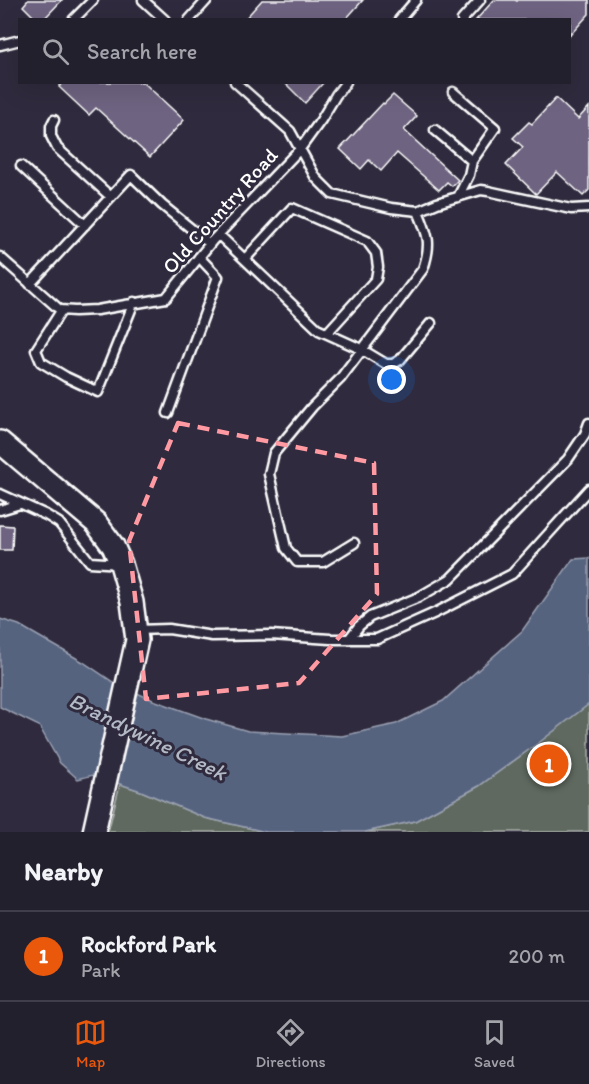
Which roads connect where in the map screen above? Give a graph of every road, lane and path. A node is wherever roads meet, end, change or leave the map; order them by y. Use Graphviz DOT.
graph roads {
  1 [pos="93,0"];
  2 [pos="143,0"];
  3 [pos="207,0"];
  4 [pos="416,0"];
  5 [pos="480,0"];
  6 [pos="75,18"];
  7 [pos="163,18"];
  8 [pos="191,18"];
  9 [pos="401,18"];
  10 [pos="464,18"];
  11 [pos="18,40"];
  12 [pos="0,45"];
  13 [pos="238,84"];
  14 [pos="344,84"];
  15 [pos="453,92"];
  16 [pos="54,120"];
  17 [pos="435,130"];
  18 [pos="300,149"];
  19 [pos="472,161"];
  20 [pos="21,166"];
  21 [pos="111,197"];
  22 [pos="458,197"];
  23 [pos="589,208"];
  24 [pos="418,211"];
  25 [pos="85,225"];
  26 [pos="219,235"];
  27 [pos="210,244"];
  28 [pos="0,257"];
  29 [pos="199,257"];
  30 [pos="245,259"];
  31 [pos="30,284"];
  32 [pos="134,302"];
  33 [pos="61,310"];
  34 [pos="431,323"];
  35 [pos="327,333"];
  36 [pos="361,349"];
  37 [pos="168,413"];
  38 [pos="589,423"];
  39 [pos="0,442"];
  40 [pos="589,489"];
  41 [pos="0,494"];
  42 [pos="20,504"];
  43 [pos="0,510"];
  44 [pos="354,543"];
  45 [pos="121,564"];
  46 [pos="136,630"];
  47 [pos="349,639"];
  48 [pos="94,832"];
  1 -- 6 [label="lane"];
  2 -- 7 [label="lane"];
  3 -- 8 [label="lane"];
  4 -- 9 [label="lane"];
  5 -- 10 [label="lane"];
  11 -- 12 [label="lane"];
  13 -- 18 [label="lane"];
  14 -- 18 [label="lane, Old Country Road"];
  15 -- 19 [label="lane"];
  16 -- 21 [label="lane"];
  17 -- 19 [label="lane"];
  18 -- 24 [label="lane"];
  18 -- 26 [label="lane, Old Country Road"];
  19 -- 22 [label="lane"];
  20 -- 25 [label="lane"];
  21 -- 25 [label="lane"];
  21 -- 27 [label="lane"];
  22 -- 23 [label="lane"];
  22 -- 24 [label="lane"];
  24 -- 36 [label="lane"];
  25 -- 31 [label="lane"];
  26 -- 27 [label="lane, Old Country Road"];
  26 -- 30 [label="lane"];
  27 -- 29 [label="lane, Old Country Road"];
  28 -- 31 [label="lane"];
  29 -- 32 [label="lane, Old Country Road"];
  29 -- 37 [label="lane"];
  30 -- 35 [label="lane"];
  30 -- 35 [label="lane"];
  31 -- 33 [label="lane"];
  32 -- 33 [label="lane, Old Country Road"];
  32 -- 33 [label="lane"];
  34 -- 36 [label="lane"];
  35 -- 36 [label="lane"];
  36 -- 44 [label="lane"];
  38 -- 47 [label="lane"];
  39 -- 45 [label="street"];
  40 -- 47 [label="lane"];
  41 -- 42 [label="lane"];
  42 -- 43 [label="lane"];
  42 -- 45 [label="lane"];
  45 -- 46 [label="street"];
  46 -- 47 [label="lane"];
  46 -- 48 [label="street"];
}
